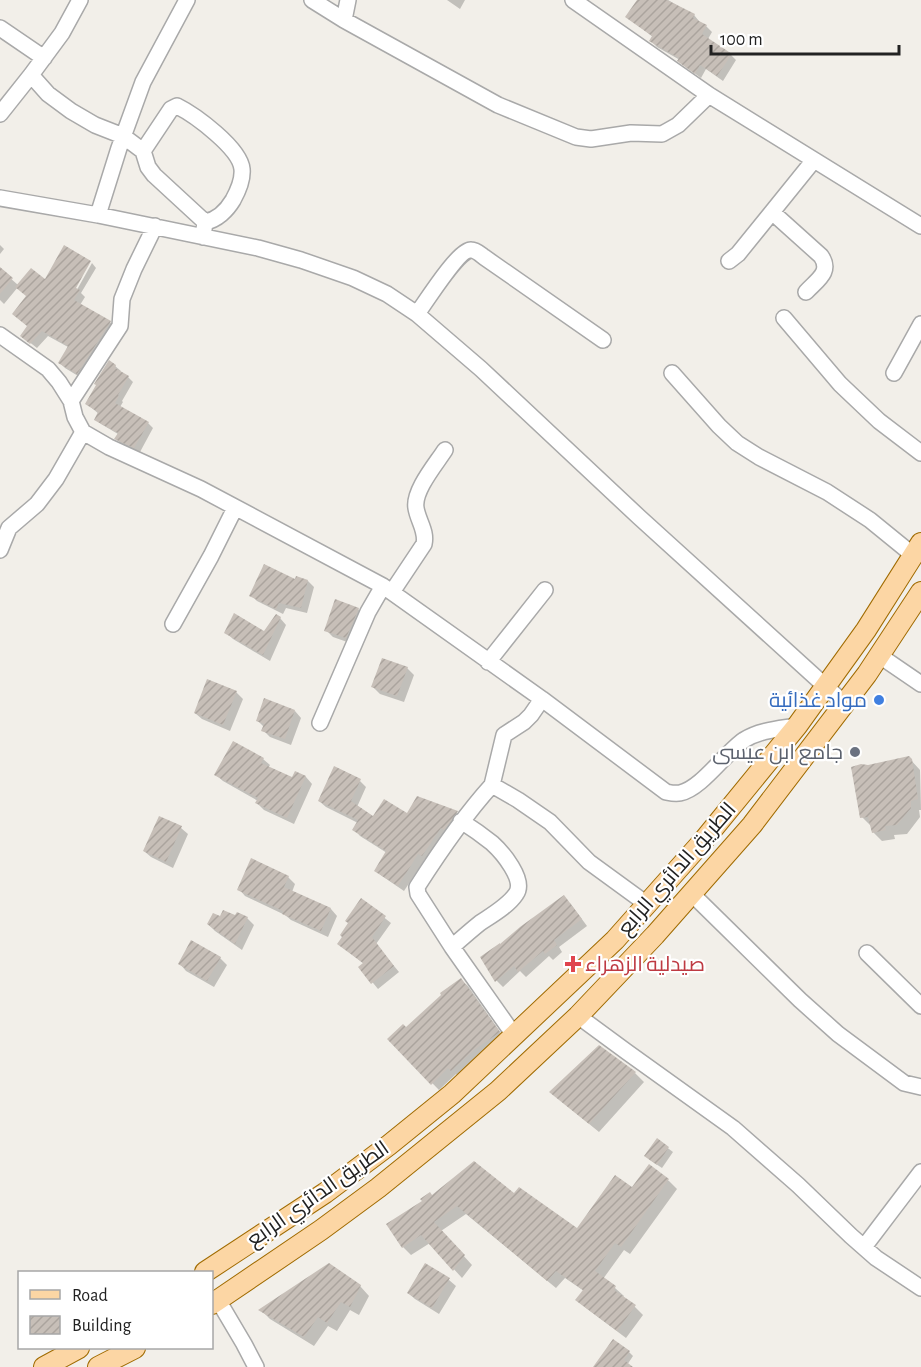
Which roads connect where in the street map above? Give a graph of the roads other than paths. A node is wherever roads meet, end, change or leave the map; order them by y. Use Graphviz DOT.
graph roads {
  1 [pos="80,0"];
  2 [pos="187,0"];
  3 [pos="312,0"];
  4 [pos="348,0"];
  5 [pos="573,0"];
  6 [pos="344,20"];
  7 [pos="0,28"];
  8 [pos="44,58"];
  9 [pos="31,75"];
  10 [pos="709,95"];
  11 [pos="0,114"];
  12 [pos="123,136"];
  13 [pos="143,151"];
  14 [pos="814,160"];
  15 [pos="0,198"];
  16 [pos="772,212"];
  17 [pos="98,215"];
  18 [pos="154,226"];
  19 [pos="921,226"];
  20 [pos="204,230"];
  21 [pos="729,261"];
  22 [pos="806,292"];
  23 [pos="417,314"];
  24 [pos="784,318"];
  25 [pos="921,324"];
  26 [pos="0,335"];
  27 [pos="603,340"];
  28 [pos="672,373"];
  29 [pos="894,373"];
  30 [pos="71,401"];
  31 [pos="83,432"];
  32 [pos="445,450"];
  33 [pos="921,453"];
  34 [pos="235,508"];
  35 [pos="917,549"];
  36 [pos="0,550"];
  37 [pos="387,589"];
  38 [pos="545,590"];
  39 [pos="921,592"];
  40 [pos="173,624"];
  41 [pos="880,656"];
  42 [pos="488,662"];
  43 [pos="921,684"];
  44 [pos="826,686"];
  45 [pos="542,699"];
  46 [pos="845,704"];
  47 [pos="320,723"];
  48 [pos="798,726"];
  49 [pos="492,785"];
  50 [pos="461,821"];
  51 [pos="692,894"];
  52 [pos="648,904"];
  53 [pos="452,947"];
  54 [pos="867,953"];
  55 [pos="921,1006"];
  56 [pos="578,1016"];
  57 [pos="514,1035"];
  58 [pos="921,1087"];
  59 [pos="921,1172"];
  60 [pos="864,1247"];
  61 [pos="207,1271"];
  62 [pos="921,1288"];
  63 [pos="215,1303"];
  64 [pos="76,1349"];
  65 [pos="131,1349"];
  66 [pos="44,1367"];
  67 [pos="98,1367"];
  68 [pos="256,1367"];
  1 -- 8 [label="street"];
  2 -- 12 [label="street"];
  3 -- 6 [label="street"];
  4 -- 6 [label="street"];
  5 -- 10 [label="street"];
  6 -- 10 [label="street"];
  7 -- 8 [label="street"];
  8 -- 9 [label="street"];
  9 -- 11 [label="street"];
  9 -- 12 [label="street"];
  10 -- 14 [label="street"];
  12 -- 13 [label="street"];
  12 -- 17 [label="street"];
  13 -- 20 [label="street"];
  13 -- 20 [label="street"];
  14 -- 16 [label="street"];
  14 -- 19 [label="street"];
  15 -- 17 [label="street"];
  16 -- 21 [label="street"];
  16 -- 22 [label="street"];
  17 -- 18 [label="street"];
  18 -- 20 [label="street"];
  18 -- 30 [label="street"];
  20 -- 23 [label="street"];
  23 -- 27 [label="street"];
  23 -- 44 [label="street"];
  24 -- 33 [label="street"];
  25 -- 29 [label="street"];
  26 -- 30 [label="street"];
  28 -- 35 [label="street"];
  30 -- 31 [label="street"];
  31 -- 34 [label="street"];
  31 -- 36 [label="street"];
  32 -- 37 [label="street"];
  34 -- 37 [label="street"];
  34 -- 40 [label="street"];
  35 -- 44 [label="main road, الطريق الدائري الرابع"];
  37 -- 42 [label="street"];
  37 -- 47 [label="street"];
  38 -- 42 [label="street"];
  39 -- 41 [label="main road, الطريق الدائري الرابع"];
  41 -- 43 [label="street"];
  41 -- 46 [label="main road, الطريق الدائري الرابع"];
  42 -- 45 [label="street"];
  44 -- 46 [label="street"];
  44 -- 48 [label="main road, الطريق الدائري الرابع"];
  45 -- 48 [label="street"];
  45 -- 49 [label="street"];
  46 -- 51 [label="main road, الطريق الدائري الرابع"];
  48 -- 52 [label="main road, الطريق الدائري الرابع"];
  49 -- 50 [label="street"];
  49 -- 52 [label="street"];
  50 -- 53 [label="street"];
  50 -- 53 [label="street"];
  51 -- 56 [label="main road, الطريق الدائري الرابع"];
  51 -- 58 [label="street"];
  52 -- 57 [label="main road, الطريق الدائري الرابع"];
  53 -- 57 [label="street"];
  54 -- 55 [label="street"];
  56 -- 60 [label="street"];
  56 -- 63 [label="main road, الطريق الدائري الرابع"];
  57 -- 61 [label="main road, الطريق الدائري الرابع"];
  59 -- 60 [label="street"];
  60 -- 62 [label="street"];
  63 -- 68 [label="street"];
  64 -- 66 [label="main road"];
  65 -- 67 [label="main road"];
}
